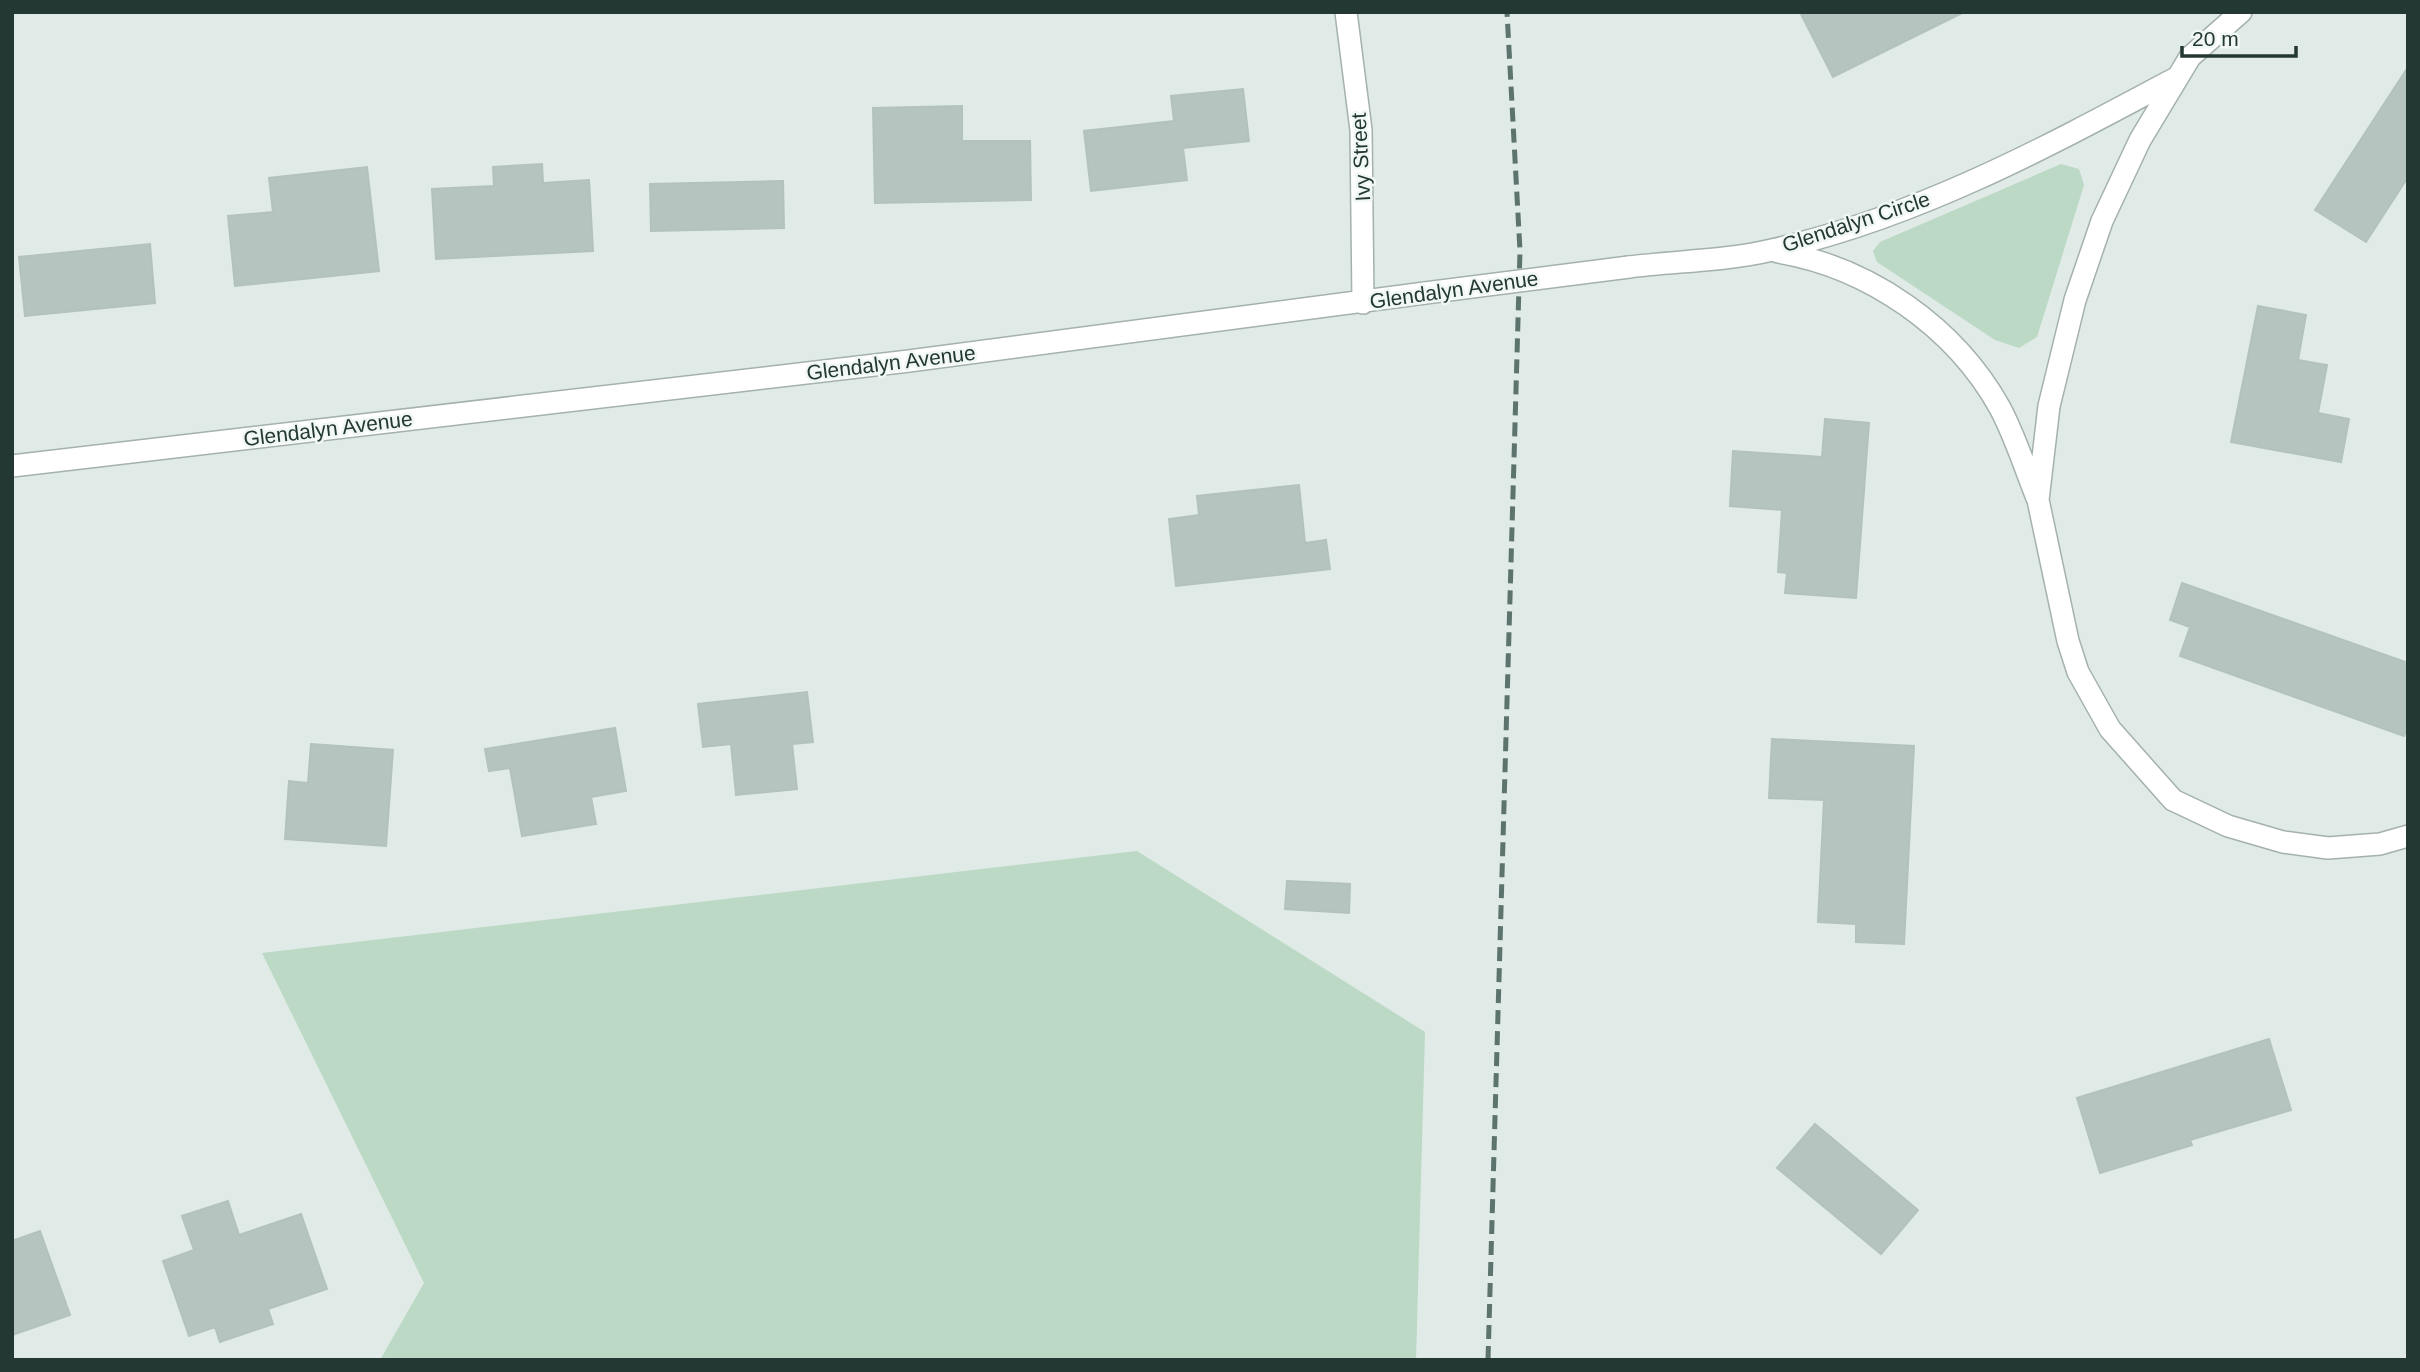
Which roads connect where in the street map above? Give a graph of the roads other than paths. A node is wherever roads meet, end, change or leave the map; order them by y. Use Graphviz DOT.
graph roads {
  1 [pos="1346,12"];
  2 [pos="2241,12"];
  3 [pos="2178,78"];
  4 [pos="1769,251"];
  5 [pos="1363,303"];
  6 [pos="12,466"];
  7 [pos="2038,500"];
  8 [pos="2408,836"];
  1 -- 5 [label="street, Ivy Street"];
  2 -- 3 [label="street, Glendalyn Circle"];
  3 -- 4 [label="street, Glendalyn Circle"];
  3 -- 7 [label="street, Glendalyn Circle"];
  4 -- 5 [label="street, Glendalyn Avenue, bridge"];
  4 -- 7 [label="street, Glendalyn Circle"];
  5 -- 6 [label="street, Glendalyn Avenue"];
  7 -- 8 [label="street, Glendalyn Circle"];
}
